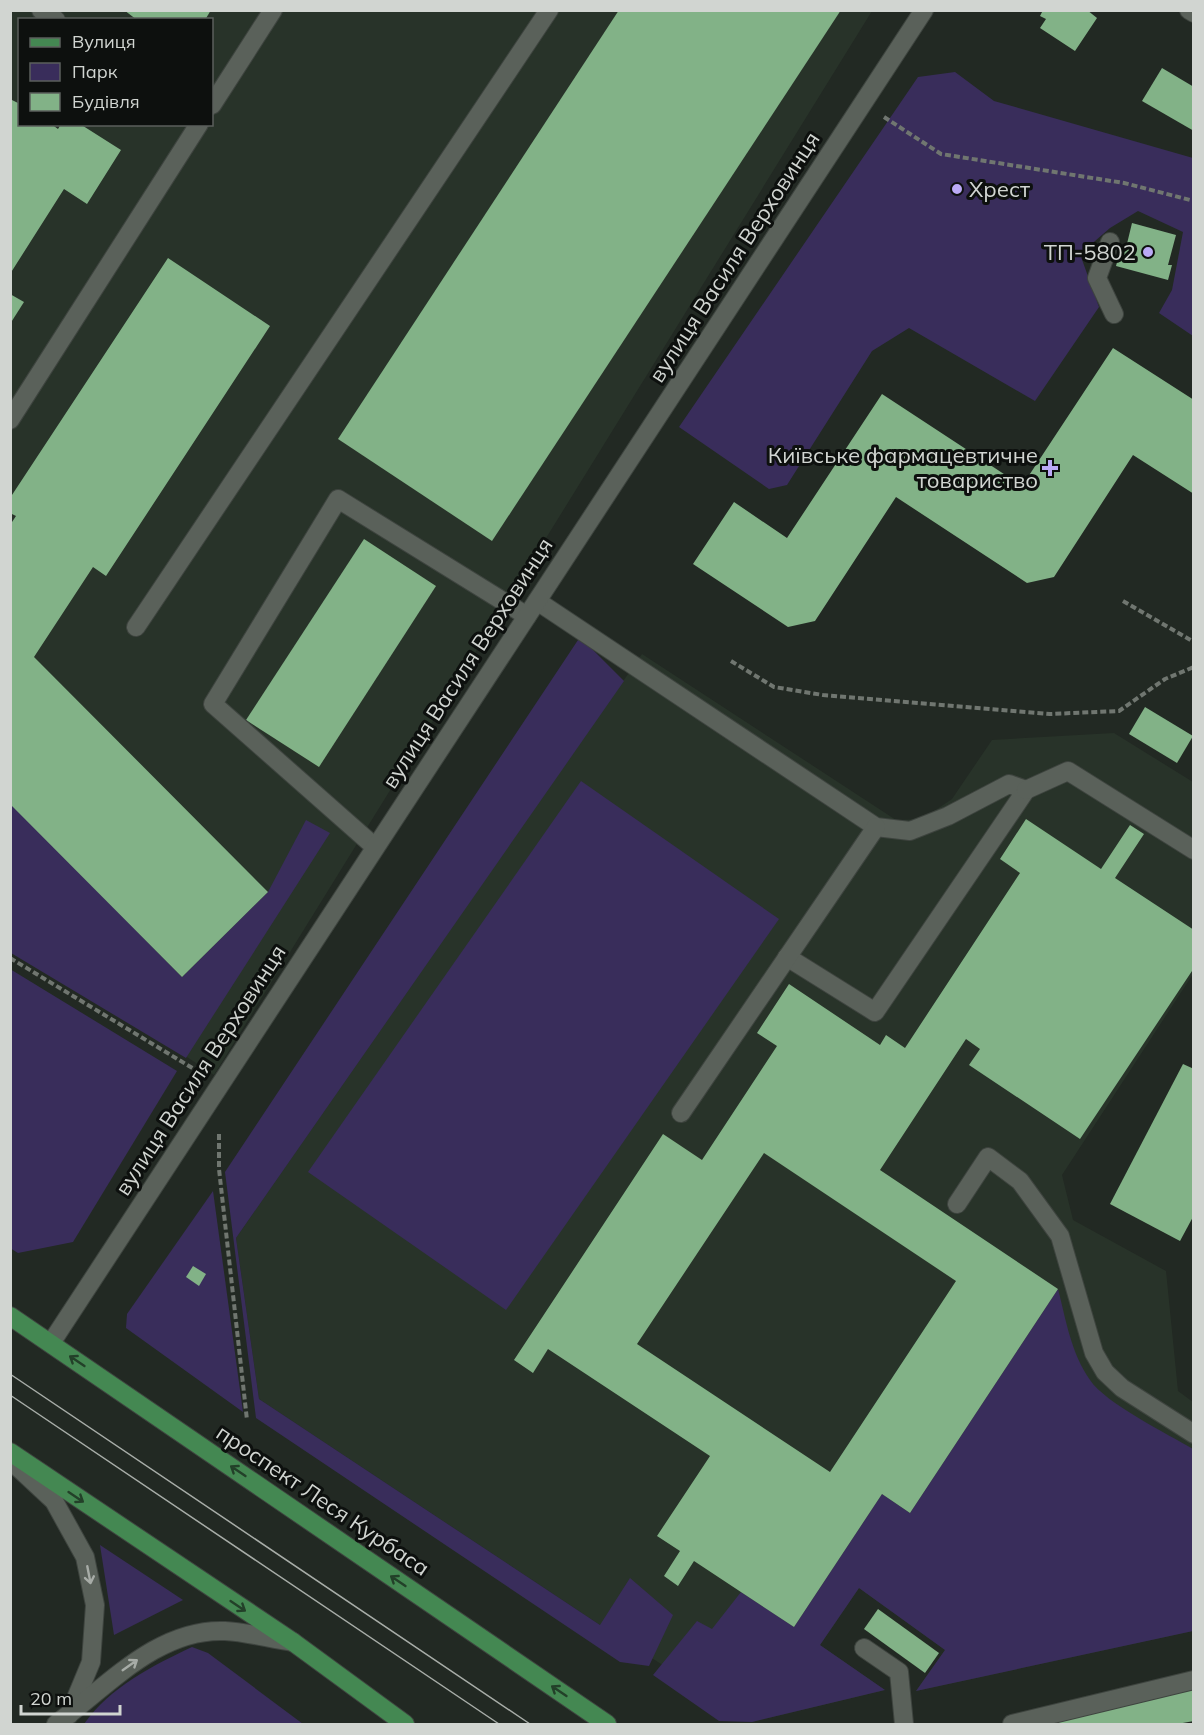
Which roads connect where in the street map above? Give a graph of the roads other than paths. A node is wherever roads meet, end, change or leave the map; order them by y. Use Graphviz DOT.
graph roads {
  1 [pos="273,10"];
  2 [pos="549,10"];
  3 [pos="924,10"];
  4 [pos="1189,10"];
  5 [pos="1194,13"];
  6 [pos="213,103"];
  7 [pos="198,126"];
  8 [pos="1110,243"];
  9 [pos="1114,314"];
  10 [pos="10,420"];
  11 [pos="532,608"];
  12 [pos="136,627"];
  13 [pos="1026,790"];
  14 [pos="876,827"];
  15 [pos="375,847"];
  16 [pos="1194,850"];
  17 [pos="787,957"];
  18 [pos="681,1113"];
  19 [pos="957,1204"];
  20 [pos="10,1316"];
  21 [pos="51,1343"];
  22 [pos="1194,1434"];
  23 [pos="10,1452"];
  24 [pos="10,1460"];
  25 [pos="293,1642"];
  26 [pos="864,1648"];
  27 [pos="1194,1680"];
  28 [pos="62,1720"];
  29 [pos="405,1725"];
  30 [pos="607,1725"];
  31 [pos="904,1725"];
  32 [pos="1012,1725"];
  1 -- 6 [label="street"];
  2 -- 12 [label="street"];
  3 -- 11 [label="street, вулиця Василя Верховинця"];
  4 -- 5 [label="street"];
  7 -- 10 [label="street"];
  8 -- 9 [label="street"];
  11 -- 14 [label="street"];
  11 -- 15 [label="street, вулиця Василя Верховинця"];
  11 -- 15 [label="street"];
  13 -- 14 [label="street"];
  13 -- 16 [label="street"];
  13 -- 17 [label="street"];
  14 -- 17 [label="street"];
  15 -- 21 [label="street, вулиця Василя Верховинця"];
  17 -- 18 [label="street"];
  19 -- 22 [label="street"];
  20 -- 21 [label="main road, проспект Леся Курбаса"];
  30 -- 21 [label="main road, проспект Леся Курбаса, one-way"];
  23 -- 25 [label="main road, one-way"];
  24 -- 28 [label="street, one-way"];
  28 -- 25 [label="street, one-way"];
  25 -- 29 [label="main road"];
  26 -- 31 [label="street"];
  27 -- 32 [label="street"];
}
